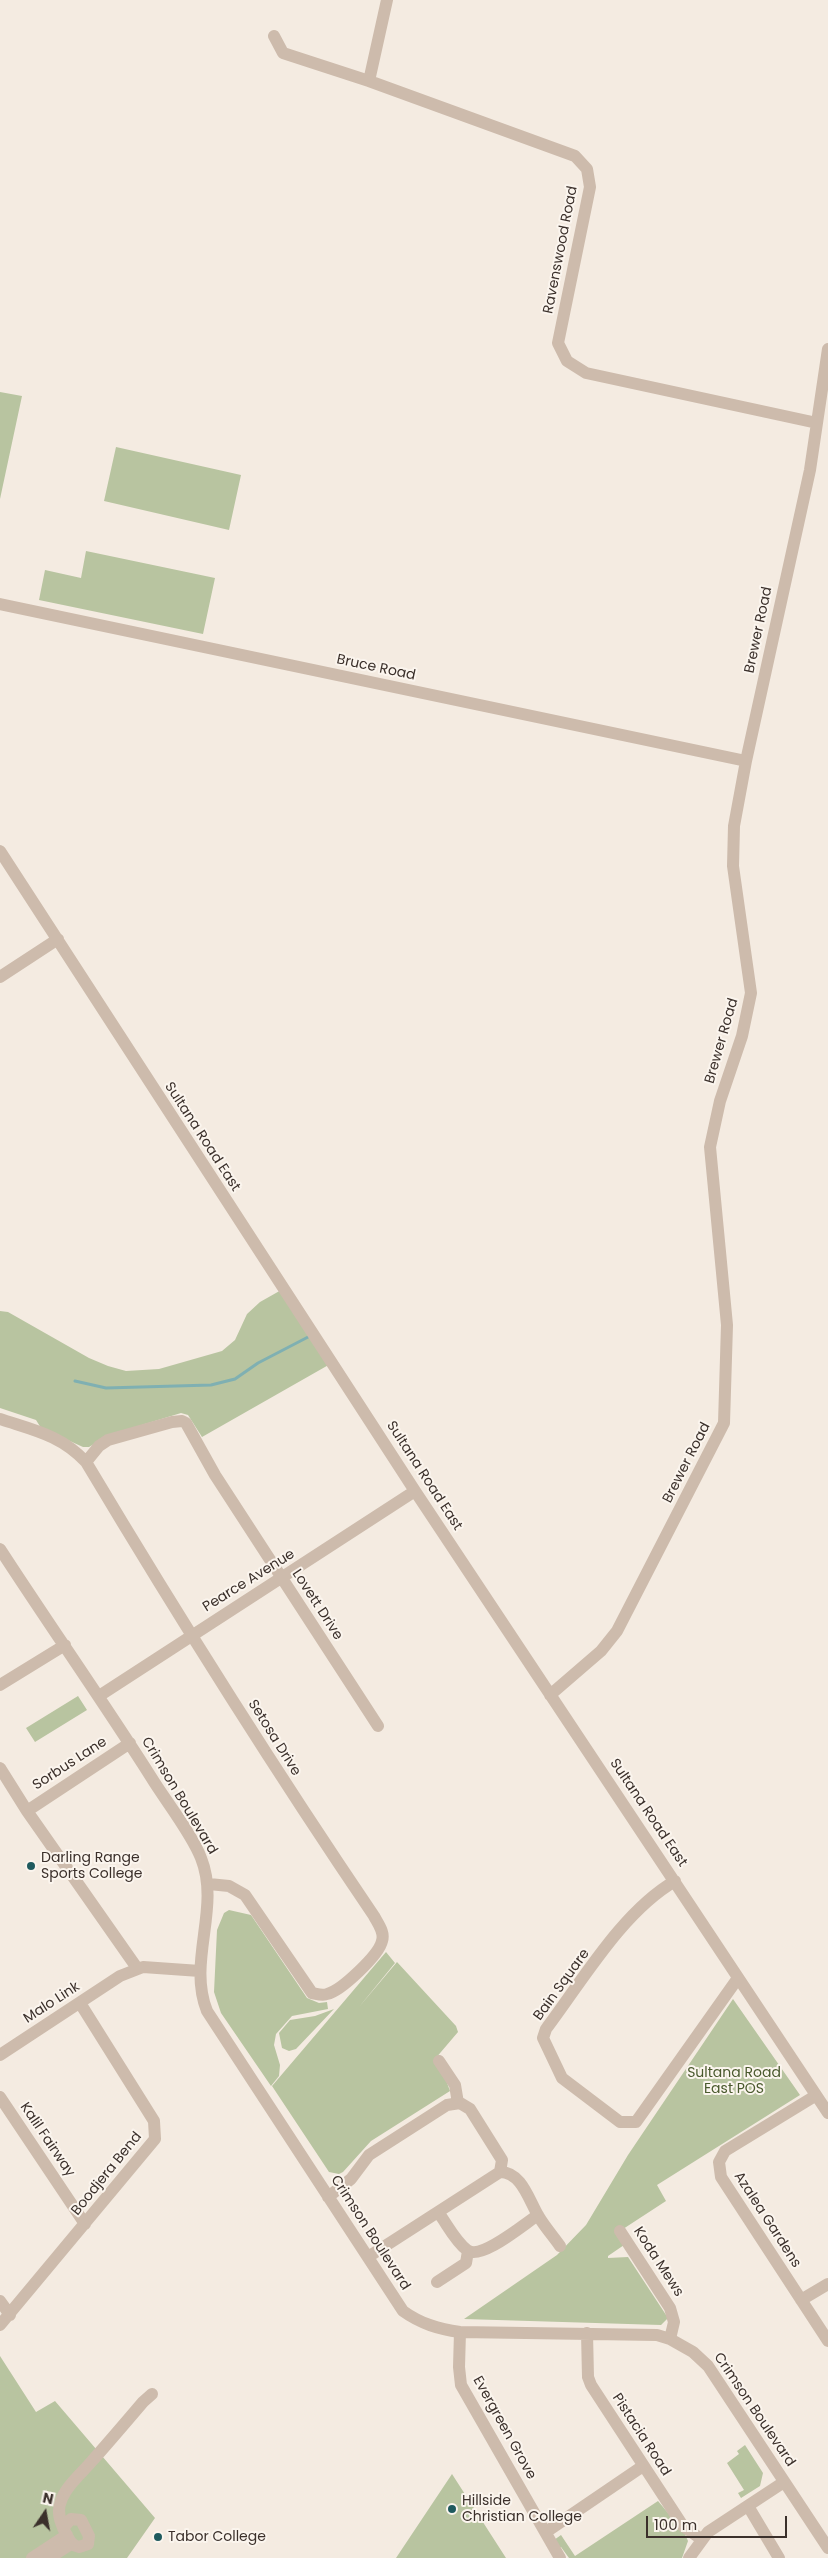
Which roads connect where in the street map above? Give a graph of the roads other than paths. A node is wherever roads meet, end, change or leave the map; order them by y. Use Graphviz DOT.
graph roads {
  1 [pos="387,0"];
  2 [pos="274,36"];
  3 [pos="369,81"];
  4 [pos="828,350"];
  5 [pos="825,386"];
  6 [pos="817,424"];
  7 [pos="0,604"];
  8 [pos="746,761"];
  9 [pos="0,851"];
  10 [pos="58,940"];
  11 [pos="0,977"];
  12 [pos="0,1419"];
  13 [pos="86,1462"];
  14 [pos="415,1491"];
  15 [pos="0,1549"];
  16 [pos="282,1579"];
  17 [pos="191,1635"];
  18 [pos="65,1645"];
  19 [pos="0,1685"];
  20 [pos="550,1695"];
  21 [pos="99,1696"];
  22 [pos="378,1726"];
  23 [pos="130,1743"];
  24 [pos="0,1768"];
  25 [pos="27,1811"];
  26 [pos="675,1881"];
  27 [pos="209,1888"];
  28 [pos="137,1968"];
  29 [pos="200,1973"];
  30 [pos="738,1978"];
  31 [pos="80,2003"];
  32 [pos="0,2056"];
  33 [pos="440,2061"];
  34 [pos="815,2096"];
  35 [pos="0,2097"];
  36 [pos="458,2103"];
  37 [pos="828,2113"];
  38 [pos="500,2172"];
  39 [pos="328,2197"];
  40 [pos="438,2212"];
  41 [pos="538,2215"];
  42 [pos="85,2224"];
  43 [pos="620,2231"];
  44 [pos="560,2246"];
  45 [pos="468,2251"];
  46 [pos="368,2257"];
  47 [pos="437,2282"];
  48 [pos="828,2284"];
  49 [pos="801,2300"];
  50 [pos="0,2301"];
  51 [pos="10,2315"];
  52 [pos="0,2325"];
  53 [pos="460,2332"];
  54 [pos="587,2333"];
  55 [pos="670,2339"];
  56 [pos="828,2341"];
  57 [pos="152,2394"];
  58 [pos="643,2466"];
  59 [pos="784,2482"];
  60 [pos="748,2506"];
  61 [pos="546,2532"];
  62 [pos="67,2536"];
  63 [pos="701,2539"];
  64 [pos="828,2548"];
  65 [pos="32,2558"];
  66 [pos="49,2558"];
  67 [pos="560,2558"];
  68 [pos="689,2558"];
  69 [pos="779,2558"];
  1 -- 3 [label="street"];
  2 -- 3 [label="street, Ravenswood Road"];
  3 -- 6 [label="street, Ravenswood Road"];
  4 -- 5 [label="street, Brewer Road"];
  5 -- 6 [label="street, Brewer Road"];
  6 -- 8 [label="street, Brewer Road"];
  7 -- 8 [label="street, Bruce Road"];
  8 -- 20 [label="street, Brewer Road"];
  9 -- 10 [label="street, Sultana Road East"];
  10 -- 11 [label="street"];
  10 -- 14 [label="street, Sultana Road East"];
  12 -- 13 [label="street, Setosa Drive"];
  13 -- 16 [label="street, Lovett Drive"];
  13 -- 17 [label="street, Setosa Drive"];
  14 -- 16 [label="street, Pearce Avenue"];
  14 -- 20 [label="street, Sultana Road East"];
  15 -- 18 [label="street, Crimson Boulevard"];
  16 -- 17 [label="street, Pearce Avenue"];
  16 -- 22 [label="street, Lovett Drive"];
  17 -- 21 [label="street, Pearce Avenue"];
  17 -- 27 [label="street, Setosa Drive"];
  18 -- 19 [label="street"];
  18 -- 21 [label="street, Crimson Boulevard"];
  20 -- 26 [label="street, Sultana Road East"];
  21 -- 23 [label="street, Crimson Boulevard"];
  23 -- 25 [label="street, Sorbus Lane"];
  23 -- 27 [label="street, Crimson Boulevard"];
  24 -- 25 [label="street"];
  25 -- 28 [label="street"];
  26 -- 30 [label="street, Sultana Road East"];
  26 -- 30 [label="street, Bain Square"];
  27 -- 29 [label="street, Crimson Boulevard"];
  28 -- 29 [label="street"];
  28 -- 31 [label="street, Malo Link"];
  29 -- 39 [label="street, Crimson Boulevard"];
  30 -- 34 [label="street, Sultana Road East"];
  31 -- 32 [label="street, Malo Link"];
  31 -- 42 [label="street, Boodjera Bend"];
  33 -- 36 [label="street"];
  34 -- 37 [label="street, Sultana Road East"];
  34 -- 49 [label="street, Azalea Gardens"];
  35 -- 42 [label="street, Kalil Fairway"];
  36 -- 38 [label="street"];
  36 -- 39 [label="street"];
  38 -- 40 [label="street"];
  38 -- 41 [label="street"];
  39 -- 46 [label="street, Crimson Boulevard"];
  40 -- 45 [label="street"];
  40 -- 46 [label="street"];
  41 -- 44 [label="street"];
  41 -- 45 [label="street"];
  42 -- 51 [label="street, Boodjera Bend"];
  43 -- 55 [label="street, Koda Mews"];
  45 -- 47 [label="street"];
  46 -- 53 [label="street, Crimson Boulevard"];
  48 -- 49 [label="street"];
  49 -- 56 [label="street, Azalea Gardens"];
  50 -- 51 [label="street"];
  51 -- 52 [label="street, Boodjera Bend"];
  53 -- 54 [label="street, Crimson Boulevard"];
  53 -- 61 [label="street, Evergreen Grove"];
  54 -- 55 [label="street, Crimson Boulevard"];
  54 -- 58 [label="street, Pistacia Road"];
  55 -- 59 [label="street, Crimson Boulevard"];
  57 -- 62 [label="street"];
  58 -- 61 [label="street"];
  58 -- 63 [label="street, Pistacia Road"];
  59 -- 60 [label="street"];
  59 -- 64 [label="street, Crimson Boulevard"];
  60 -- 63 [label="street"];
  60 -- 69 [label="street"];
  61 -- 67 [label="street, Evergreen Grove"];
  62 -- 65 [label="street"];
  62 -- 66 [label="street"];
  63 -- 68 [label="street"];
}
